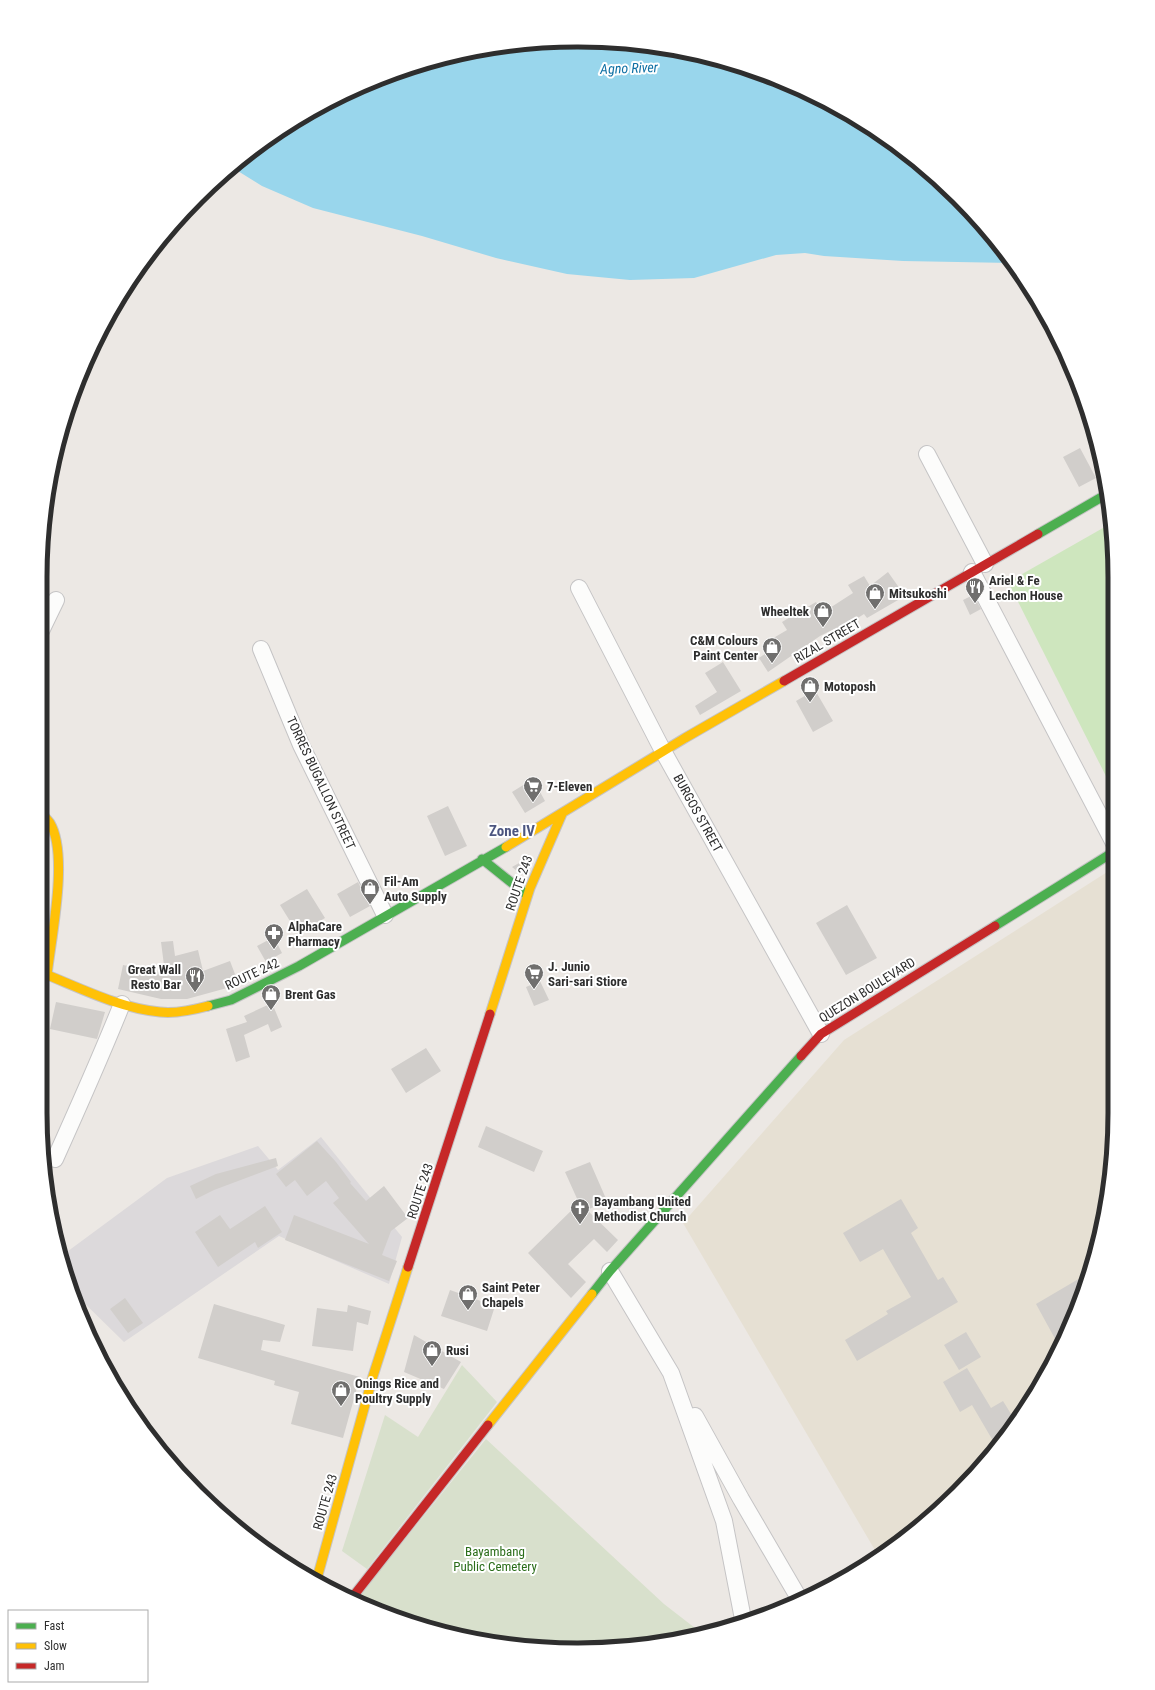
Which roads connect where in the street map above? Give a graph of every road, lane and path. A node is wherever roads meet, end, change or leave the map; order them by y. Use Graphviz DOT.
graph roads {
  1 [pos="927,454"];
  2 [pos="1101,497"];
  3 [pos="978,568"];
  4 [pos="579,588"];
  5 [pos="56,600"];
  6 [pos="47,619"];
  7 [pos="261,649"];
  8 [pos="663,751"];
  9 [pos="562,814"];
  10 [pos="47,816"];
  11 [pos="1108,831"];
  12 [pos="1108,856"];
  13 [pos="482,859"];
  14 [pos="527,895"];
  15 [pos="385,915"];
  16 [pos="47,955"];
  17 [pos="47,975"];
  18 [pos="122,1004"];
  19 [pos="821,1034"];
  20 [pos="55,1159"];
  21 [pos="610,1271"];
  22 [pos="672,1373"];
  23 [pos="318,1575"];
  24 [pos="355,1594"];
  25 [pos="798,1595"];
  26 [pos="743,1617"];
  1 -- 3 [label="street"];
  2 -- 3 [label="main road, RIZAL STREET"];
  3 -- 8 [label="main road, RIZAL STREET"];
  3 -- 11 [label="street"];
  4 -- 8 [label="street, BURGOS STREET"];
  5 -- 6 [label="street"];
  7 -- 15 [label="street, TORRES BUGALLON STREET"];
  8 -- 9 [label="main road, RIZAL STREET"];
  8 -- 19 [label="street, BURGOS STREET"];
  9 -- 13 [label="main road, ROUTE 242"];
  9 -- 14 [label="main road, ROUTE 243"];
  10 -- 16 [label="main road"];
  12 -- 19 [label="main road, QUEZON BOULEVARD"];
  13 -- 14 [label="main road"];
  13 -- 15 [label="main road, ROUTE 242"];
  14 -- 23 [label="main road, ROUTE 243"];
  15 -- 18 [label="main road, ROUTE 242"];
  17 -- 18 [label="main road, ROUTE 242"];
  18 -- 20 [label="street"];
  19 -- 21 [label="main road, QUEZON BOULEVARD"];
  21 -- 22 [label="street"];
  21 -- 24 [label="main road, QUEZON BOULEVARD"];
  22 -- 25 [label="street"];
  22 -- 26 [label="street"];
}
